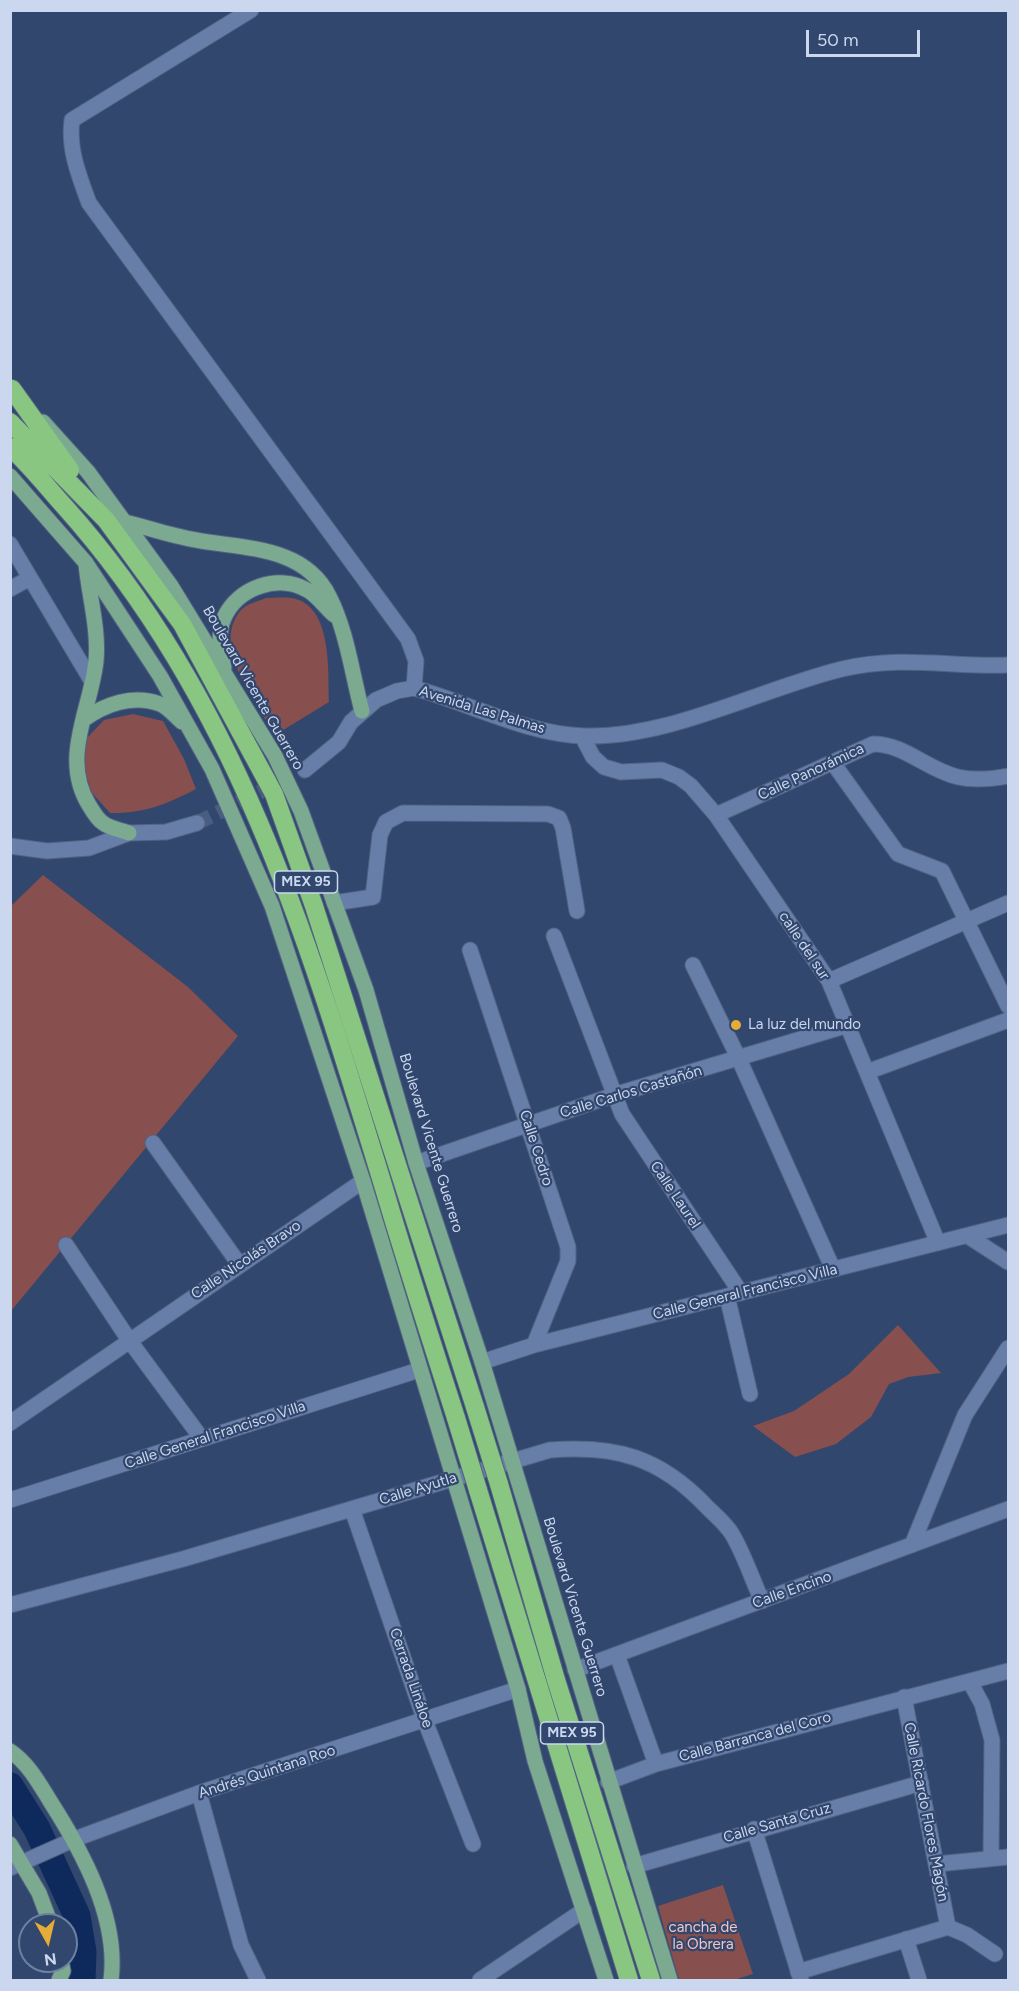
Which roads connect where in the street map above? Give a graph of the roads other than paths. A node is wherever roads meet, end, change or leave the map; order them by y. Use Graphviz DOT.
graph roads {
  1 [pos="251,10"];
  2 [pos="11,389"];
  3 [pos="10,422"];
  4 [pos="10,447"];
  5 [pos="10,476"];
  6 [pos="106,520"];
  7 [pos="125,522"];
  8 [pos="10,544"];
  9 [pos="86,563"];
  10 [pos="30,578"];
  11 [pos="10,589"];
  12 [pos="338,620"];
  13 [pos="1008,665"];
  14 [pos="226,676"];
  15 [pos="91,680"];
  16 [pos="414,688"];
  17 [pos="362,711"];
  18 [pos="83,720"];
  19 [pos="189,728"];
  20 [pos="582,736"];
  21 [pos="832,763"];
  22 [pos="304,770"];
  23 [pos="1008,776"];
  24 [pos="716,815"];
  25 [pos="197,822"];
  26 [pos="129,833"];
  27 [pos="10,846"];
  28 [pos="334,903"];
  29 [pos="1008,903"];
  30 [pos="577,911"];
  31 [pos="968,923"];
  32 [pos="554,936"];
  33 [pos="470,950"];
  34 [pos="693,965"];
  35 [pos="829,981"];
  36 [pos="1008,1006"];
  37 [pos="1008,1020"];
  38 [pos="848,1025"];
  39 [pos="739,1059"];
  40 [pos="867,1072"];
  41 [pos="614,1095"];
  42 [pos="528,1124"];
  43 [pos="153,1143"];
  44 [pos="416,1163"];
  45 [pos="363,1181"];
  46 [pos="1008,1225"];
  47 [pos="968,1236"];
  48 [pos="938,1243"];
  49 [pos="66,1245"];
  50 [pos="1008,1262"];
  51 [pos="239,1264"];
  52 [pos="833,1269"];
  53 [pos="734,1295"];
  54 [pos="129,1340"];
  55 [pos="534,1345"];
  56 [pos="1008,1348"];
  57 [pos="482,1362"];
  58 [pos="419,1370"];
  59 [pos="750,1394"];
  60 [pos="10,1424"];
  61 [pos="202,1439"];
  62 [pos="513,1462"];
  63 [pos="452,1478"];
  64 [pos="10,1500"];
  65 [pos="352,1509"];
  66 [pos="1008,1509"];
  67 [pos="912,1545"];
  68 [pos="762,1601"];
  69 [pos="10,1605"];
  70 [pos="617,1655"];
  71 [pos="575,1670"];
  72 [pos="1008,1671"];
  73 [pos="970,1682"];
  74 [pos="518,1689"];
  75 [pos="904,1697"];
  76 [pos="425,1721"];
  77 [pos="10,1750"];
  78 [pos="656,1764"];
  79 [pos="608,1782"];
  80 [pos="921,1783"];
  81 [pos="199,1793"];
  82 [pos="754,1829"];
  83 [pos="71,1840"];
  84 [pos="10,1844"];
  85 [pos="473,1845"];
  86 [pos="1008,1857"];
  87 [pos="991,1858"];
  88 [pos="19,1863"];
  89 [pos="937,1864"];
  90 [pos="634,1866"];
  91 [pos="584,1910"];
  92 [pos="46,1913"];
  93 [pos="948,1927"];
  94 [pos="906,1939"];
  95 [pos="995,1954"];
  96 [pos="800,1976"];
  97 [pos="111,1980"];
  98 [pos="258,1980"];
  99 [pos="480,1980"];
  100 [pos="606,1980"];
  101 [pos="629,1980"];
  102 [pos="651,1980"];
  103 [pos="670,1980"];
  104 [pos="919,1980"];
  1 -- 16 [label="street"];
  2 -- 6 [label="highway"];
  2 -- 7 [label="main road, Boulevard Vicente Guerrero"];
  3 -- 6 [label="highway, Boulevard Vicente Guerrero / MEX 95"];
  4 -- 101 [label="highway, MEX 95, bridge"];
  5 -- 9 [label="main road"];
  6 -- 102 [label="highway, Boulevard Vicente Guerrero / MEX 95, bridge"];
  7 -- 12 [label="main road"];
  7 -- 14 [label="main road, Boulevard Vicente Guerrero"];
  8 -- 10 [label="street"];
  9 -- 15 [label="main road"];
  9 -- 19 [label="main road"];
  10 -- 11 [label="street"];
  10 -- 15 [label="street"];
  12 -- 14 [label="main road"];
  12 -- 17 [label="main road"];
  13 -- 20 [label="street, Avenida Las Palmas"];
  14 -- 28 [label="main road, Boulevard Vicente Guerrero"];
  15 -- 18 [label="main road"];
  16 -- 17 [label="street, Avenida Las Palmas"];
  16 -- 20 [label="street, Avenida Las Palmas"];
  17 -- 22 [label="street, Avenida Las Palmas"];
  18 -- 19 [label="main road"];
  18 -- 26 [label="main road"];
  19 -- 45 [label="main road"];
  20 -- 24 [label="street, calle del sur"];
  21 -- 23 [label="street, Calle Panorámica"];
  21 -- 24 [label="street, Calle Panorámica"];
  21 -- 31 [label="street"];
  24 -- 35 [label="street, calle del sur"];
  25 -- 26 [label="street"];
  26 -- 27 [label="street"];
  28 -- 30 [label="street"];
  28 -- 44 [label="main road, Boulevard Vicente Guerrero"];
  29 -- 31 [label="street"];
  31 -- 35 [label="street"];
  31 -- 36 [label="street"];
  32 -- 41 [label="street, Calle Laurel"];
  33 -- 42 [label="street, Calle Cedro"];
  34 -- 39 [label="street"];
  35 -- 38 [label="street, calle del sur"];
  37 -- 40 [label="street"];
  38 -- 39 [label="street, Calle Carlos Castañón"];
  38 -- 40 [label="street, calle del sur"];
  39 -- 41 [label="street, Calle Carlos Castañón"];
  39 -- 52 [label="street"];
  40 -- 48 [label="street, calle del sur"];
  41 -- 42 [label="street, Calle Carlos Castañón"];
  41 -- 53 [label="street, Calle Laurel"];
  42 -- 44 [label="street, Calle Carlos Castañón"];
  42 -- 55 [label="street, Calle Cedro"];
  43 -- 51 [label="street"];
  44 -- 57 [label="main road, Boulevard Vicente Guerrero"];
  45 -- 51 [label="street, Calle Nicolás Bravo"];
  45 -- 58 [label="main road"];
  46 -- 47 [label="street, Calle General Francisco Villa"];
  47 -- 48 [label="street, Calle General Francisco Villa"];
  47 -- 50 [label="street"];
  48 -- 52 [label="street, Calle General Francisco Villa"];
  49 -- 54 [label="street"];
  51 -- 54 [label="street, Calle Nicolás Bravo"];
  52 -- 53 [label="street, Calle General Francisco Villa"];
  53 -- 55 [label="street, Calle General Francisco Villa"];
  53 -- 59 [label="street"];
  54 -- 60 [label="street, Calle Nicolás Bravo"];
  54 -- 61 [label="street"];
  55 -- 57 [label="street, Calle General Francisco Villa"];
  56 -- 67 [label="street"];
  57 -- 62 [label="main road, Boulevard Vicente Guerrero"];
  58 -- 61 [label="street, Calle General Francisco Villa"];
  58 -- 63 [label="main road"];
  61 -- 64 [label="street, Calle General Francisco Villa"];
  62 -- 63 [label="street, Calle Ayutla"];
  62 -- 68 [label="street, Calle Ayutla"];
  62 -- 71 [label="main road, Boulevard Vicente Guerrero"];
  63 -- 65 [label="street, Calle Ayutla"];
  63 -- 74 [label="main road"];
  65 -- 69 [label="street, Calle Ayutla"];
  65 -- 76 [label="street, Cerrada Lináloe"];
  66 -- 67 [label="street, Calle Encino"];
  67 -- 68 [label="street, Calle Encino"];
  68 -- 70 [label="street, Calle Encino"];
  70 -- 71 [label="street, Calle Encino"];
  70 -- 78 [label="street"];
  71 -- 79 [label="main road, Boulevard Vicente Guerrero"];
  72 -- 73 [label="street, Calle Barranca del Coro"];
  73 -- 75 [label="street, Calle Barranca del Coro"];
  73 -- 87 [label="street"];
  74 -- 76 [label="street, Andrés Quintana Roo"];
  74 -- 91 [label="main road"];
  75 -- 78 [label="street, Calle Barranca del Coro"];
  75 -- 80 [label="street, Calle Ricardo Flores Magón"];
  76 -- 81 [label="street, Andrés Quintana Roo"];
  76 -- 85 [label="street, Cerrada Lináloe"];
  77 -- 83 [label="main road"];
  78 -- 79 [label="street, Calle Barranca del Coro"];
  79 -- 90 [label="main road, Boulevard Vicente Guerrero"];
  80 -- 82 [label="street, Calle Santa Cruz"];
  80 -- 89 [label="street, Calle Ricardo Flores Magón"];
  81 -- 83 [label="street, Andrés Quintana Roo"];
  81 -- 98 [label="street"];
  82 -- 90 [label="street, Calle Santa Cruz"];
  82 -- 96 [label="street"];
  83 -- 88 [label="street, Andrés Quintana Roo"];
  83 -- 97 [label="main road"];
  84 -- 88 [label="main road"];
  86 -- 87 [label="street"];
  87 -- 89 [label="street"];
  88 -- 92 [label="main road"];
  89 -- 93 [label="street, Calle Ricardo Flores Magón"];
  90 -- 103 [label="main road, Boulevard Vicente Guerrero"];
  91 -- 99 [label="street"];
  91 -- 100 [label="main road"];
  93 -- 94 [label="street"];
  93 -- 95 [label="street"];
  94 -- 96 [label="street"];
  94 -- 104 [label="street"];
}
